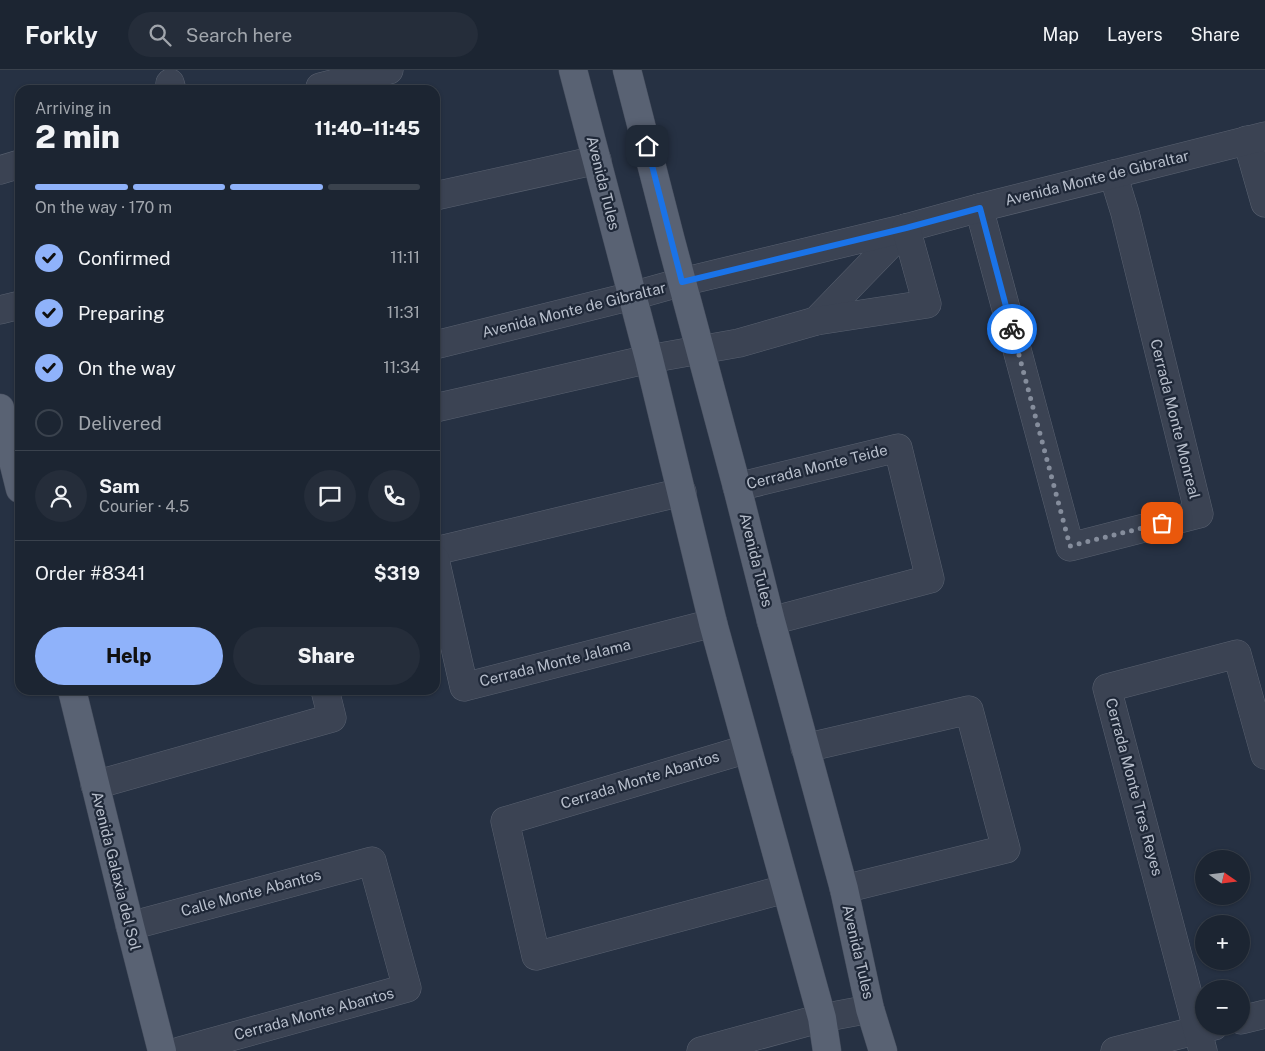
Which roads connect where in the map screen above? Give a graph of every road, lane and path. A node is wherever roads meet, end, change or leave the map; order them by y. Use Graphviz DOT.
graph roads {
  1 [pos="389,70"];
  2 [pos="573,70"];
  3 [pos="627,70"];
  4 [pos="319,82"];
  5 [pos="1256,138"];
  6 [pos="597,160"];
  7 [pos="15,166"];
  8 [pos="0,170"];
  9 [pos="1113,174"];
  10 [pos="440,195"];
  11 [pos="1265,202"];
  12 [pos="980,208"];
  13 [pos="906,228"];
  14 [pos="682,282"];
  15 [pos="632,296"];
  16 [pos="15,306"];
  17 [pos="0,310"];
  18 [pos="816,321"];
  19 [pos="440,344"];
  20 [pos="700,350"];
  21 [pos="649,359"];
  22 [pos="440,407"];
  23 [pos="0,408"];
  24 [pos="15,449"];
  25 [pos="737,487"];
  26 [pos="682,492"];
  27 [pos="440,550"];
  28 [pos="440,581"];
  29 [pos="771,621"];
  30 [pos="713,623"];
  31 [pos="73,695"];
  32 [pos="325,695"];
  33 [pos="747,748"];
  34 [pos="805,748"];
  35 [pos="1265,755"];
  36 [pos="95,785"];
  37 [pos="372,861"];
  38 [pos="785,889"];
  39 [pos="844,889"];
  40 [pos="130,926"];
  41 [pos="870,1009"];
  42 [pos="1265,1014"];
  43 [pos="822,1018"];
  44 [pos="1250,1018"];
  45 [pos="1205,1036"];
  46 [pos="162,1051"];
  47 [pos="180,1051"];
  48 [pos="702,1051"];
  49 [pos="827,1051"];
  50 [pos="883,1051"];
  51 [pos="1115,1051"];
  1 -- 4 [label="street"];
  2 -- 6 [label="main road, Avenida Tules"];
  3 -- 14 [label="main road, Avenida Tules"];
  5 -- 9 [label="street, Avenida Monte de Gibraltar"];
  5 -- 11 [label="street"];
  6 -- 10 [label="street"];
  6 -- 15 [label="main road, Avenida Tules"];
  7 -- 8 [label="street"];
  9 -- 12 [label="street, Avenida Monte de Gibraltar"];
  9 -- 12 [label="street, Cerrada Monte Monreal"];
  12 -- 13 [label="street, Avenida Monte de Gibraltar"];
  13 -- 14 [label="street, Avenida Monte de Gibraltar"];
  13 -- 18 [label="street"];
  13 -- 18 [label="street"];
  14 -- 15 [label="street, Avenida Monte de Gibraltar"];
  14 -- 20 [label="main road, Avenida Tules"];
  15 -- 19 [label="street, Avenida Monte de Gibraltar"];
  15 -- 21 [label="main road, Avenida Tules"];
  16 -- 17 [label="street"];
  18 -- 20 [label="street"];
  20 -- 21 [label="street"];
  20 -- 25 [label="main road, Avenida Tules"];
  21 -- 22 [label="street"];
  21 -- 26 [label="main road, Avenida Tules"];
  23 -- 24 [label="main road"];
  25 -- 29 [label="main road, Avenida Tules"];
  25 -- 29 [label="street, Cerrada Monte Teide"];
  26 -- 27 [label="street"];
  26 -- 30 [label="main road, Avenida Tules"];
  28 -- 30 [label="street, Cerrada Monte Jalama"];
  29 -- 34 [label="main road, Avenida Tules"];
  30 -- 33 [label="main road, Avenida Tules"];
  31 -- 36 [label="main road, Avenida Galaxia del Sol"];
  32 -- 36 [label="street"];
  33 -- 38 [label="main road, Avenida Tules"];
  33 -- 38 [label="street, Cerrada Monte Abantos"];
  34 -- 39 [label="main road, Avenida Tules"];
  34 -- 39 [label="street"];
  35 -- 45 [label="street, Cerrada Monte Tres Reyes"];
  36 -- 40 [label="main road, Avenida Galaxia del Sol"];
  37 -- 40 [label="street, Calle Monte Abantos"];
  37 -- 47 [label="street, Cerrada Monte Abantos"];
  38 -- 43 [label="main road, Avenida Tules"];
  39 -- 41 [label="main road, Avenida Tules"];
  40 -- 46 [label="main road, Avenida Galaxia del Sol"];
  41 -- 43 [label="street"];
  41 -- 50 [label="main road, Avenida Tules"];
  42 -- 44 [label="street"];
  43 -- 48 [label="street"];
  43 -- 49 [label="main road, Avenida Tules"];
  45 -- 51 [label="street"];
}
